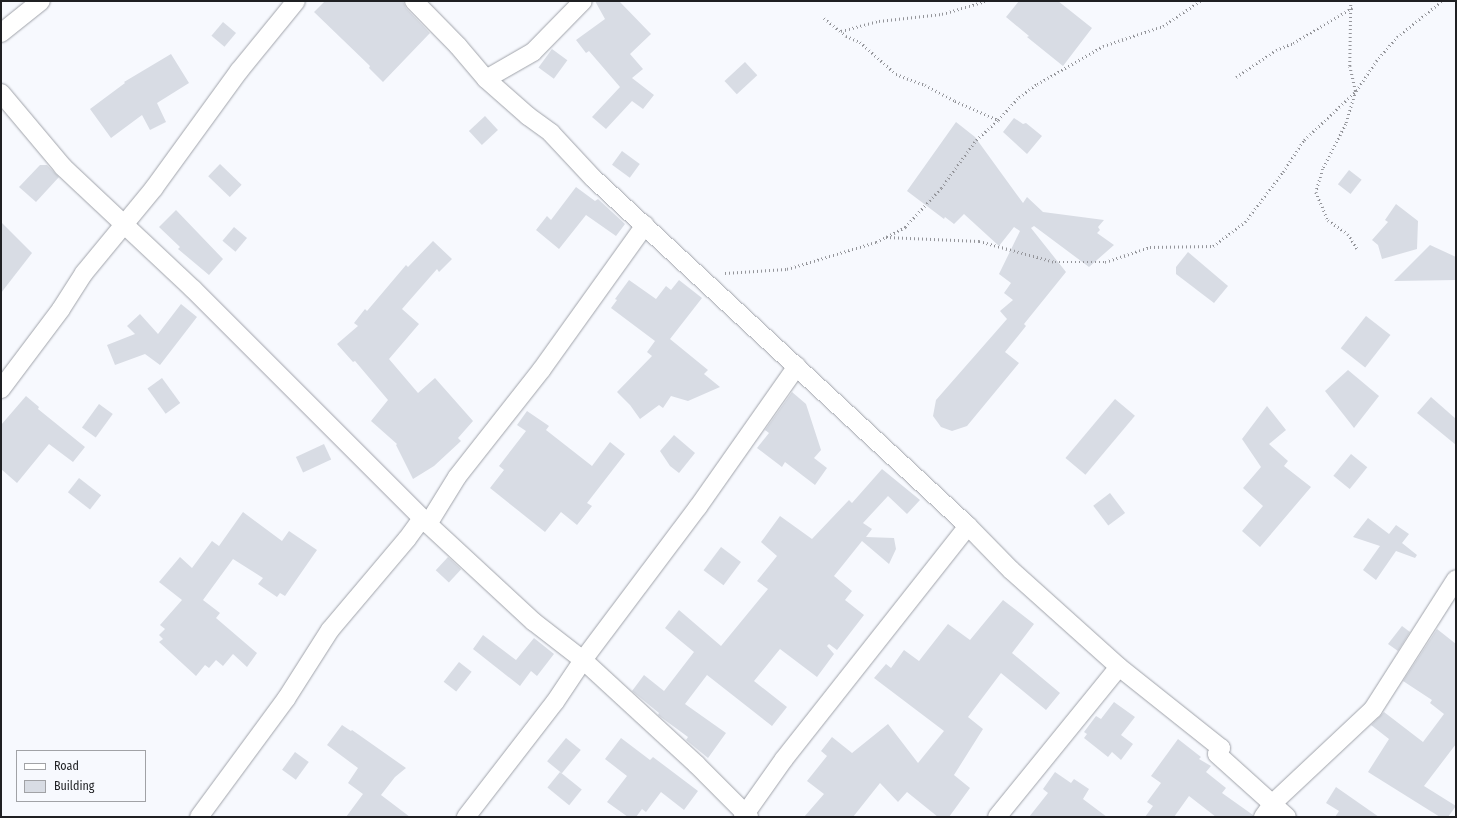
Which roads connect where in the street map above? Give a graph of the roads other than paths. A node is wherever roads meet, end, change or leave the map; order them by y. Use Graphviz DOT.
graph roads {
  1 [pos="41,1"];
  2 [pos="296,1"];
  3 [pos="414,1"];
  4 [pos="584,1"];
  5 [pos="1,33"];
  6 [pos="486,79"];
  7 [pos="1,93"];
  8 [pos="124,225"];
  9 [pos="645,225"];
  10 [pos="797,366"];
  11 [pos="1,389"];
  12 [pos="425,521"];
  13 [pos="968,526"];
  14 [pos="1456,579"];
  15 [pos="583,660"];
  16 [pos="1119,667"];
  17 [pos="1268,810"];
  18 [pos="746,816"];
  19 [pos="199,817"];
  20 [pos="466,817"];
  21 [pos="997,817"];
  22 [pos="1287,817"];
  1 -- 5 [label="street"];
  2 -- 8 [label="street"];
  3 -- 6 [label="street"];
  4 -- 6 [label="street"];
  6 -- 9 [label="street"];
  7 -- 8 [label="street"];
  8 -- 11 [label="street"];
  8 -- 12 [label="street"];
  9 -- 10 [label="street"];
  9 -- 12 [label="street"];
  10 -- 13 [label="street"];
  10 -- 15 [label="street"];
  12 -- 15 [label="street"];
  12 -- 19 [label="street"];
  13 -- 16 [label="street"];
  13 -- 18 [label="street"];
  14 -- 17 [label="street"];
  15 -- 18 [label="street"];
  15 -- 20 [label="street"];
  16 -- 17 [label="street"];
  16 -- 21 [label="street"];
  17 -- 22 [label="street"];
}
